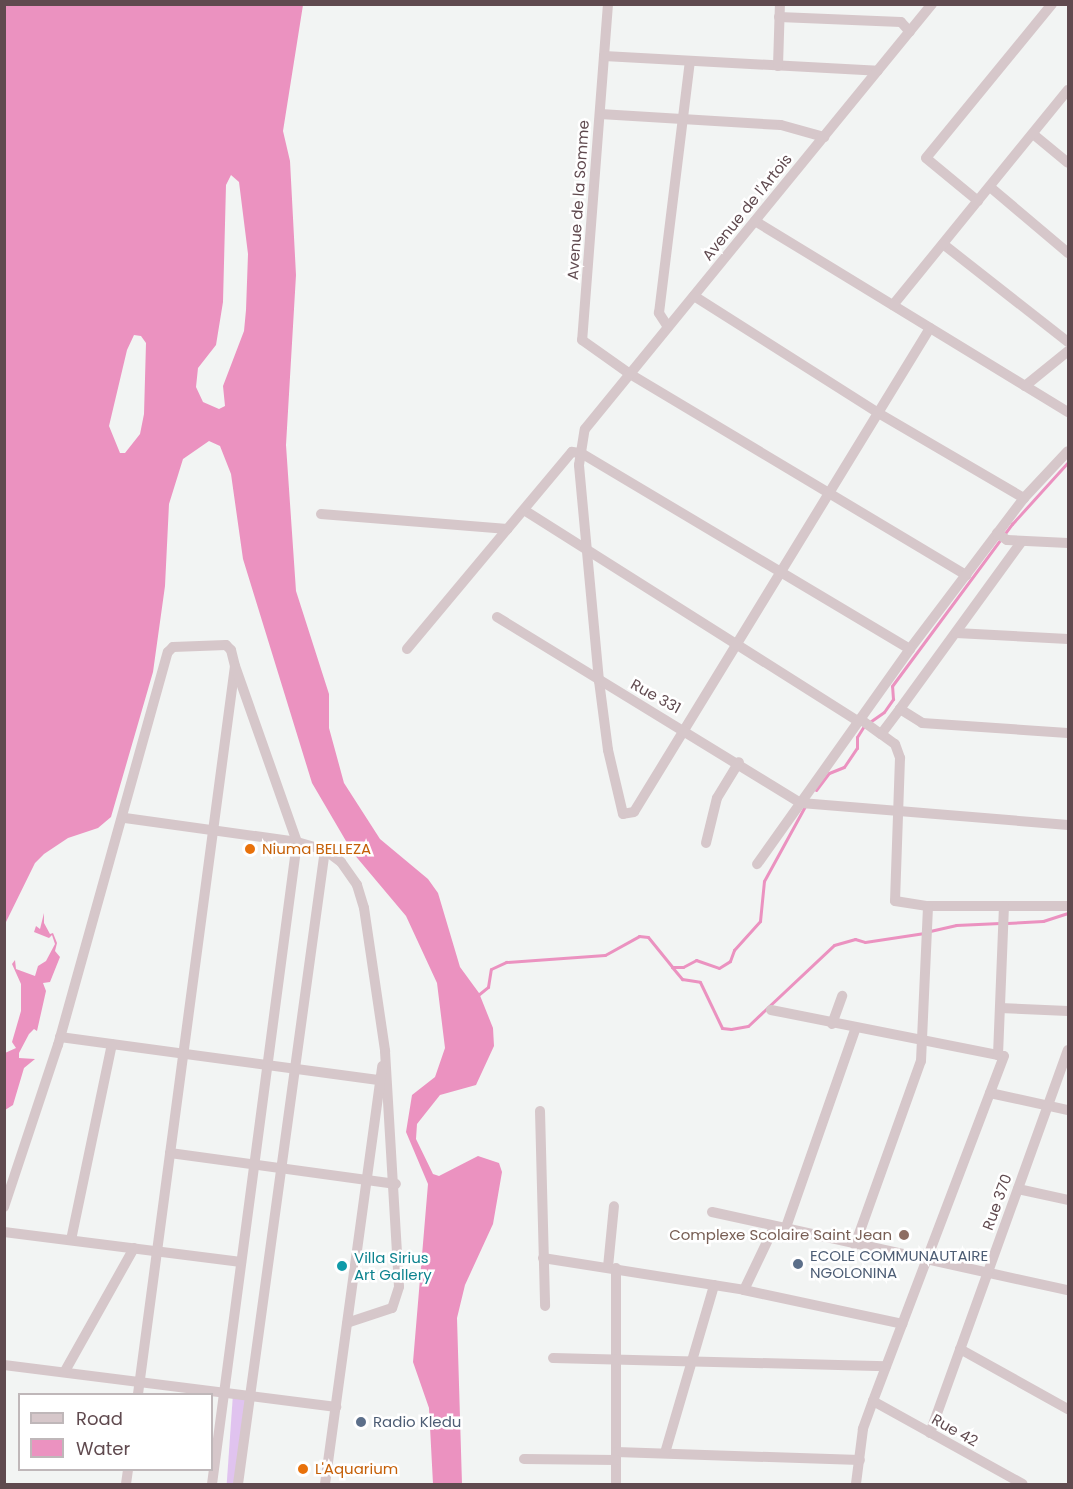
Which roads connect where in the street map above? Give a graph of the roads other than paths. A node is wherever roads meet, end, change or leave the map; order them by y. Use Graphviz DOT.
graph roads {
  1 [pos="608,4"];
  2 [pos="780,4"];
  3 [pos="932,4"];
  4 [pos="1052,4"];
  5 [pos="779,17"];
  6 [pos="910,32"];
  7 [pos="604,57"];
  8 [pos="690,61"];
  9 [pos="778,66"];
  10 [pos="878,71"];
  11 [pos="1068,90"];
  12 [pos="600,114"];
  13 [pos="683,118"];
  14 [pos="1033,134"];
  15 [pos="824,137"];
  16 [pos="1068,163"];
  17 [pos="990,187"];
  18 [pos="978,201"];
  19 [pos="755,221"];
  20 [pos="943,244"];
  21 [pos="1068,253"];
  22 [pos="694,296"];
  23 [pos="892,305"];
  24 [pos="669,327"];
  25 [pos="930,328"];
  26 [pos="1068,342"];
  27 [pos="1068,351"];
  28 [pos="630,374"];
  29 [pos="1025,386"];
  30 [pos="1068,412"];
  31 [pos="880,414"];
  32 [pos="1068,451"];
  33 [pos="581,453"];
  34 [pos="829,493"];
  35 [pos="1024,498"];
  36 [pos="524,510"];
  37 [pos="321,514"];
  38 [pos="507,529"];
  39 [pos="1002,536"];
  40 [pos="1022,541"];
  41 [pos="1068,543"];
  42 [pos="587,553"];
  43 [pos="780,569"];
  44 [pos="966,575"];
  45 [pos="497,617"];
  46 [pos="956,633"];
  47 [pos="1068,639"];
  48 [pos="733,644"];
  49 [pos="407,649"];
  50 [pos="910,649"];
  51 [pos="235,666"];
  52 [pos="599,681"];
  53 [pos="900,709"];
  54 [pos="860,720"];
  55 [pos="683,728"];
  56 [pos="1068,733"];
  57 [pos="881,734"];
  58 [pos="739,762"];
  59 [pos="803,804"];
  60 [pos="897,814"];
  61 [pos="125,818"];
  62 [pos="1068,825"];
  63 [pos="212,830"];
  64 [pos="297,842"];
  65 [pos="706,843"];
  66 [pos="325,850"];
  67 [pos="757,864"];
  68 [pos="928,906"];
  69 [pos="1004,906"];
  70 [pos="1068,906"];
  71 [pos="842,996"];
  72 [pos="1000,1008"];
  73 [pos="771,1010"];
  74 [pos="1068,1011"];
  75 [pos="832,1024"];
  76 [pos="855,1030"];
  77 [pos="60,1036"];
  78 [pos="922,1041"];
  79 [pos="111,1044"];
  80 [pos="384,1045"];
  81 [pos="1068,1053"];
  82 [pos="184,1054"];
  83 [pos="998,1054"];
  84 [pos="268,1065"];
  85 [pos="295,1069"];
  86 [pos="380,1080"];
  87 [pos="990,1093"];
  88 [pos="1048,1106"];
  89 [pos="1068,1110"];
  90 [pos="540,1111"];
  91 [pos="170,1153"];
  92 [pos="254,1164"];
  93 [pos="282,1168"];
  94 [pos="367,1180"];
  95 [pos="396,1184"];
  96 [pos="1018,1189"];
  97 [pos="1068,1200"];
  98 [pos="614,1206"];
  99 [pos="4,1207"];
  100 [pos="712,1212"];
  101 [pos="779,1228"];
  102 [pos="4,1232"];
  103 [pos="71,1240"];
  104 [pos="855,1245"];
  105 [pos="134,1248"];
  106 [pos="157,1251"];
  107 [pos="543,1258"];
  108 [pos="926,1260"];
  109 [pos="242,1262"];
  110 [pos="612,1267"];
  111 [pos="988,1273"];
  112 [pos="714,1284"];
  113 [pos="744,1290"];
  114 [pos="1068,1290"];
  115 [pos="545,1306"];
  116 [pos="347,1323"];
  117 [pos="902,1324"];
  118 [pos="960,1348"];
  119 [pos="552,1358"];
  120 [pos="616,1358"];
  121 [pos="692,1359"];
  122 [pos="4,1365"];
  123 [pos="886,1366"];
  124 [pos="65,1371"];
  125 [pos="140,1381"];
  126 [pos="224,1392"];
  127 [pos="138,1393"];
  128 [pos="250,1396"];
  129 [pos="873,1401"];
  130 [pos="336,1407"];
  131 [pos="1068,1409"];
  132 [pos="930,1433"];
  133 [pos="665,1453"];
  134 [pos="616,1456"];
  135 [pos="524,1459"];
  136 [pos="860,1460"];
  137 [pos="212,1485"];
  138 [pos="238,1485"];
  139 [pos="325,1485"];
  140 [pos="616,1485"];
  141 [pos="856,1485"];
  142 [pos="1023,1485"];
  1 -- 7 [label="street, Avenue de la Somme"];
  2 -- 5 [label="street"];
  3 -- 6 [label="street, Avenue de l'Artois"];
  4 -- 18 [label="street"];
  5 -- 6 [label="street"];
  5 -- 9 [label="street"];
  6 -- 10 [label="street, Avenue de l'Artois"];
  7 -- 8 [label="street"];
  7 -- 12 [label="street, Avenue de la Somme"];
  8 -- 9 [label="street"];
  8 -- 13 [label="street"];
  9 -- 10 [label="street"];
  10 -- 15 [label="street, Avenue de l'Artois"];
  11 -- 14 [label="street"];
  12 -- 13 [label="street"];
  12 -- 28 [label="street, Avenue de la Somme"];
  13 -- 15 [label="street"];
  13 -- 24 [label="street"];
  14 -- 16 [label="street"];
  14 -- 17 [label="street"];
  15 -- 19 [label="street, Avenue de l'Artois"];
  17 -- 18 [label="street"];
  17 -- 21 [label="street"];
  18 -- 20 [label="street"];
  19 -- 22 [label="street, Avenue de l'Artois"];
  19 -- 23 [label="street"];
  20 -- 23 [label="street"];
  20 -- 26 [label="street"];
  22 -- 24 [label="street, Avenue de l'Artois"];
  22 -- 31 [label="street"];
  23 -- 25 [label="street"];
  24 -- 28 [label="street, Avenue de l'Artois"];
  25 -- 29 [label="street"];
  25 -- 31 [label="street"];
  27 -- 29 [label="street"];
  28 -- 33 [label="street, Avenue de l'Artois"];
  28 -- 34 [label="street"];
  29 -- 30 [label="street"];
  31 -- 34 [label="street"];
  31 -- 35 [label="street"];
  32 -- 35 [label="street"];
  33 -- 36 [label="street"];
  33 -- 42 [label="street"];
  33 -- 43 [label="street"];
  34 -- 43 [label="street"];
  34 -- 44 [label="street"];
  35 -- 39 [label="street"];
  36 -- 38 [label="street"];
  36 -- 42 [label="street"];
  37 -- 38 [label="street"];
  38 -- 49 [label="street"];
  39 -- 40 [label="street"];
  39 -- 44 [label="street"];
  40 -- 41 [label="street"];
  40 -- 46 [label="street"];
  42 -- 48 [label="street"];
  42 -- 52 [label="street"];
  43 -- 48 [label="street"];
  43 -- 50 [label="street"];
  44 -- 50 [label="street"];
  45 -- 52 [label="street, Rue 331"];
  46 -- 47 [label="street"];
  46 -- 53 [label="street"];
  48 -- 54 [label="street"];
  48 -- 55 [label="street"];
  50 -- 54 [label="street"];
  51 -- 61 [label="street"];
  51 -- 63 [label="street"];
  51 -- 64 [label="street"];
  52 -- 55 [label="street, Rue 331"];
  52 -- 55 [label="street"];
  53 -- 56 [label="street"];
  53 -- 57 [label="street"];
  54 -- 57 [label="street"];
  54 -- 59 [label="street"];
  55 -- 58 [label="street, Rue 331"];
  57 -- 60 [label="street"];
  58 -- 59 [label="street, Rue 331"];
  58 -- 65 [label="street"];
  59 -- 60 [label="street"];
  59 -- 67 [label="street"];
  60 -- 62 [label="street"];
  60 -- 68 [label="street"];
  61 -- 63 [label="street"];
  61 -- 77 [label="street"];
  63 -- 64 [label="street"];
  63 -- 82 [label="street"];
  64 -- 66 [label="street"];
  64 -- 84 [label="street"];
  66 -- 80 [label="street"];
  66 -- 85 [label="street"];
  68 -- 69 [label="street"];
  68 -- 78 [label="street"];
  69 -- 70 [label="street"];
  69 -- 72 [label="street"];
  71 -- 75 [label="street"];
  72 -- 74 [label="street"];
  72 -- 83 [label="street"];
  73 -- 75 [label="street"];
  75 -- 76 [label="street"];
  76 -- 78 [label="street"];
  76 -- 101 [label="street"];
  77 -- 79 [label="street"];
  77 -- 99 [label="street"];
  78 -- 83 [label="street"];
  78 -- 104 [label="street"];
  79 -- 82 [label="street"];
  79 -- 103 [label="street"];
  80 -- 86 [label="street"];
  80 -- 95 [label="street"];
  81 -- 88 [label="street, Rue 370"];
  82 -- 84 [label="street"];
  82 -- 91 [label="street"];
  83 -- 87 [label="street"];
  84 -- 85 [label="street"];
  84 -- 92 [label="street"];
  85 -- 86 [label="street"];
  85 -- 93 [label="street"];
  86 -- 94 [label="street"];
  87 -- 88 [label="street"];
  87 -- 108 [label="street"];
  88 -- 89 [label="street"];
  88 -- 96 [label="street, Rue 370"];
  90 -- 107 [label="street"];
  91 -- 92 [label="street"];
  91 -- 106 [label="street"];
  92 -- 93 [label="street"];
  92 -- 109 [label="street"];
  93 -- 94 [label="street"];
  93 -- 128 [label="street"];
  94 -- 95 [label="street"];
  94 -- 116 [label="street"];
  95 -- 116 [label="street"];
  96 -- 97 [label="street"];
  96 -- 111 [label="street, Rue 370"];
  98 -- 110 [label="street"];
  100 -- 101 [label="street"];
  101 -- 104 [label="street"];
  101 -- 113 [label="street"];
  102 -- 103 [label="street"];
  103 -- 105 [label="street"];
  104 -- 108 [label="street"];
  105 -- 106 [label="street"];
  105 -- 124 [label="street"];
  106 -- 109 [label="street"];
  106 -- 125 [label="street"];
  107 -- 110 [label="street"];
  107 -- 115 [label="street"];
  108 -- 111 [label="street"];
  108 -- 117 [label="street"];
  109 -- 126 [label="street"];
  110 -- 112 [label="street"];
  110 -- 120 [label="street"];
  111 -- 114 [label="street"];
  111 -- 118 [label="street, Rue 370"];
  112 -- 113 [label="street"];
  112 -- 121 [label="street"];
  113 -- 117 [label="street"];
  116 -- 130 [label="street"];
  117 -- 123 [label="street"];
  118 -- 131 [label="street"];
  118 -- 132 [label="street, Rue 370"];
  119 -- 120 [label="street"];
  120 -- 121 [label="street"];
  120 -- 134 [label="street"];
  121 -- 123 [label="street"];
  121 -- 133 [label="street"];
  122 -- 124 [label="street"];
  123 -- 129 [label="street"];
  124 -- 125 [label="street"];
  125 -- 126 [label="street"];
  125 -- 127 [label="street"];
  126 -- 128 [label="street"];
  126 -- 137 [label="street"];
  128 -- 130 [label="street"];
  128 -- 138 [label="street"];
  129 -- 132 [label="street, Rue 42"];
  129 -- 136 [label="street"];
  130 -- 139 [label="street"];
  132 -- 142 [label="street, Rue 42"];
  133 -- 134 [label="street"];
  133 -- 136 [label="street"];
  134 -- 135 [label="street"];
  134 -- 140 [label="street"];
  136 -- 141 [label="street"];
}
